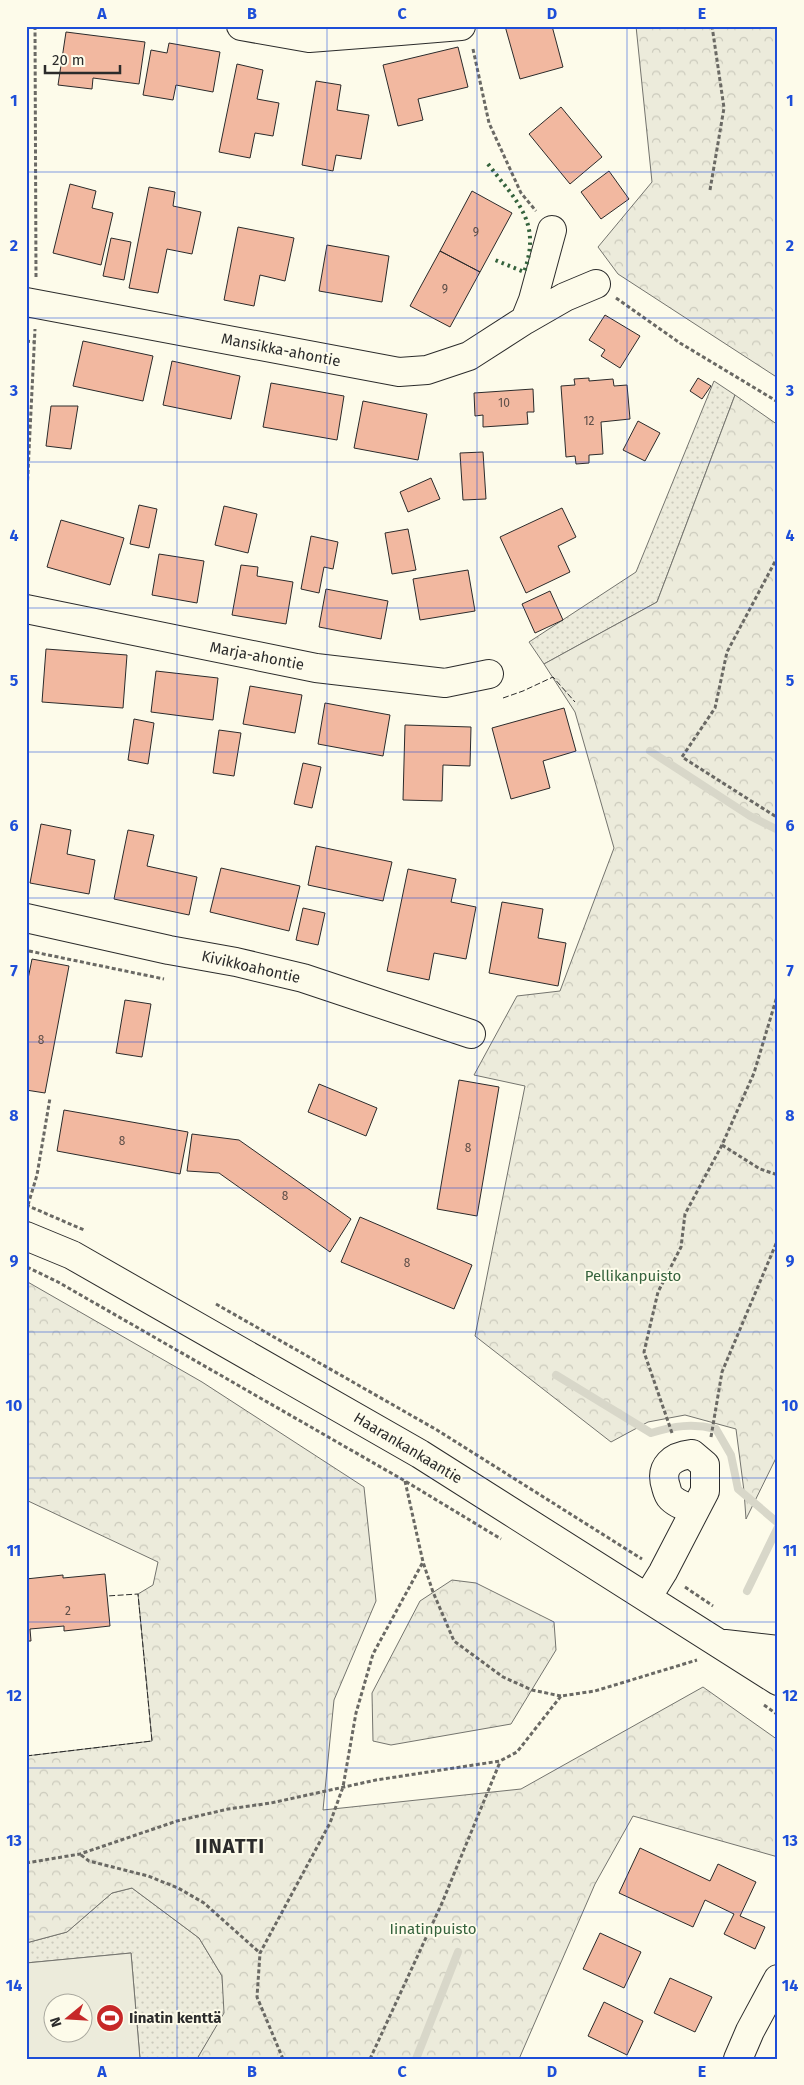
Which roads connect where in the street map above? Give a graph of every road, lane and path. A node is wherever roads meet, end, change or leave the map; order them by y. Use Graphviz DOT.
graph roads {
  1 [pos="34,26"];
  2 [pos="241,26"];
  3 [pos="712,26"];
  4 [pos="402,28"];
  5 [pos="467,36"];
  6 [pos="710,190"];
  7 [pos="552,230"];
  8 [pos="596,284"];
  9 [pos="32,303"];
  10 [pos="525,320"];
  11 [pos="26,341"];
  12 [pos="35,342"];
  13 [pos="778,402"];
  14 [pos="26,513"];
  15 [pos="778,556"];
  16 [pos="26,609"];
  17 [pos="489,674"];
  18 [pos="778,818"];
  19 [pos="26,918"];
  20 [pos="29,951"];
  21 [pos="164,979"];
  22 [pos="778,993"];
  23 [pos="471,1034"];
  24 [pos="50,1098"];
  25 [pos="722,1145"];
  26 [pos="778,1175"];
  27 [pos="28,1205"];
  28 [pos="26,1236"];
  29 [pos="778,1239"];
  30 [pos="26,1267"];
  31 [pos="672,1432"];
  32 [pos="712,1434"];
  33 [pos="420,1454"];
  34 [pos="405,1481"];
  35 [pos="695,1510"];
  36 [pos="506,1542"];
  37 [pos="423,1562"];
  38 [pos="647,1598"];
  39 [pos="720,1644"];
  40 [pos="778,1650"];
  41 [pos="690,1654"];
  42 [pos="778,1682"];
  43 [pos="561,1696"];
  44 [pos="762,1704"];
  45 [pos="778,1715"];
  46 [pos="500,1761"];
  47 [pos="342,1787"];
  48 [pos="80,1854"];
  49 [pos="26,1863"];
  50 [pos="260,1953"];
  51 [pos="778,1979"];
  52 [pos="283,2059"];
  53 [pos="370,2059"];
  54 [pos="738,2059"];
  1 -- 9 [label="path"];
  2 -- 4 [label="street"];
  3 -- 6 [label="path"];
  4 -- 5 [label="street"];
  5 -- 7 [label="path"];
  7 -- 10 [label="street"];
  8 -- 10 [label="street, Mansikka-ahontie"];
  8 -- 13 [label="path"];
  9 -- 10 [label="street, Mansikka-ahontie"];
  9 -- 12 [label="path"];
  11 -- 12 [label="path"];
  12 -- 14 [label="path"];
  15 -- 18 [label="path"];
  16 -- 17 [label="street, Marja-ahontie"];
  19 -- 23 [label="street, Kivikkoahontie"];
  20 -- 21 [label="path"];
  22 -- 25 [label="path"];
  24 -- 27 [label="path"];
  25 -- 26 [label="path"];
  25 -- 31 [label="path"];
  28 -- 33 [label="street, Haarankankaantie"];
  29 -- 32 [label="path"];
  30 -- 34 [label="path"];
  33 -- 34 [label="path"];
  33 -- 38 [label="street, Haarankankaantie"];
  34 -- 36 [label="path"];
  34 -- 37 [label="path"];
  35 -- 38 [label="street"];
  37 -- 43 [label="path"];
  37 -- 47 [label="path"];
  38 -- 39 [label="street, Haarankankaantie"];
  39 -- 40 [label="street"];
  39 -- 42 [label="street, Haarankankaantie"];
  41 -- 43 [label="path"];
  43 -- 46 [label="path"];
  44 -- 45 [label="path"];
  46 -- 47 [label="path"];
  46 -- 53 [label="path"];
  47 -- 48 [label="path"];
  47 -- 50 [label="path"];
  48 -- 49 [label="path"];
  48 -- 50 [label="path"];
  50 -- 52 [label="path"];
  51 -- 54 [label="street"];
}
